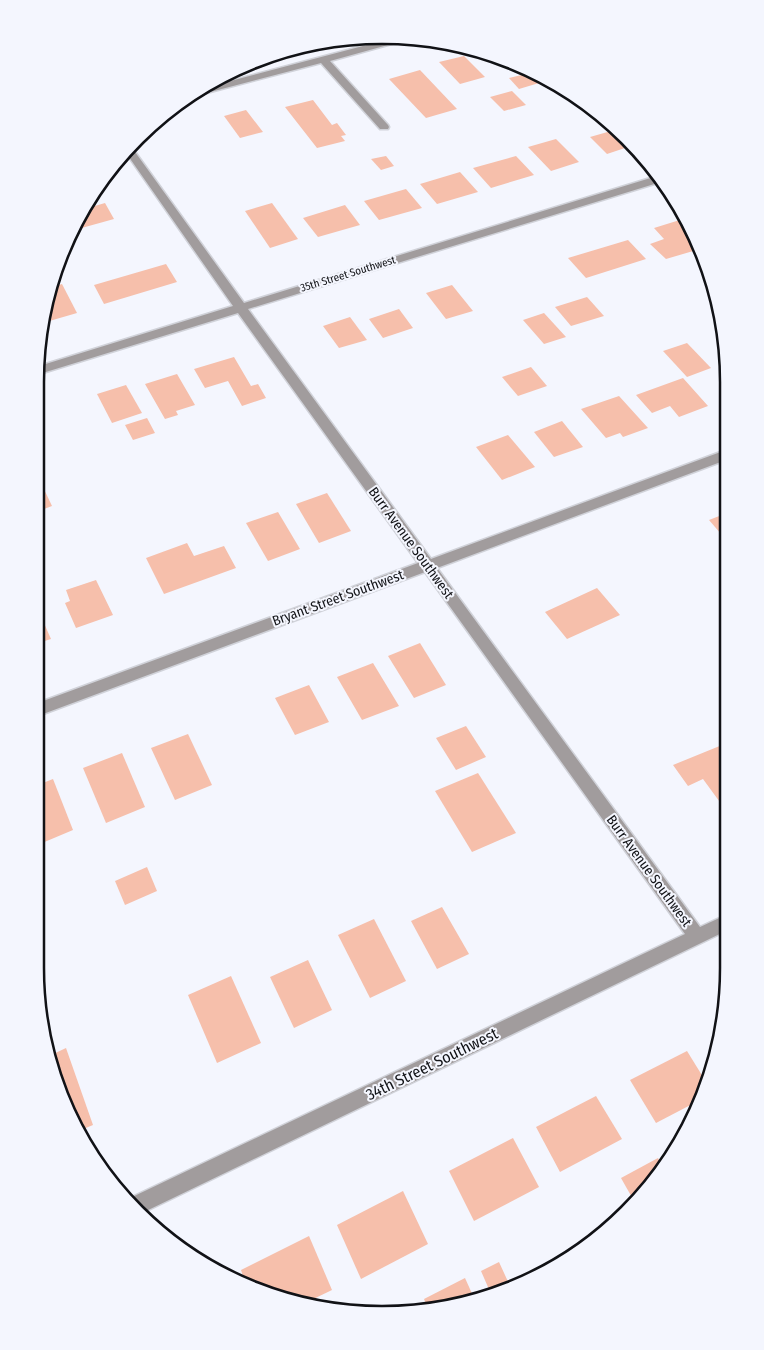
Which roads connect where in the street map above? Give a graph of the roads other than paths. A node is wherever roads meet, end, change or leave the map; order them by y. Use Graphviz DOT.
graph roads {
  1 [pos="381,44"];
  2 [pos="324,59"];
  3 [pos="216,87"];
  4 [pos="384,127"];
  5 [pos="132,154"];
  6 [pos="653,180"];
  7 [pos="241,308"];
  8 [pos="44,369"];
  9 [pos="720,457"];
  10 [pos="427,565"];
  11 [pos="44,707"];
  12 [pos="720,926"];
  13 [pos="697,937"];
  14 [pos="140,1204"];
  1 -- 2 [label="street"];
  2 -- 3 [label="street"];
  2 -- 4 [label="street"];
  5 -- 7 [label="street, Burr Avenue Southwest"];
  6 -- 7 [label="street, 35th Street Southwest"];
  7 -- 8 [label="street, 35th Street Southwest"];
  7 -- 10 [label="street, Burr Avenue Southwest"];
  9 -- 10 [label="street, Bryant Street Southwest"];
  10 -- 11 [label="street, Bryant Street Southwest"];
  10 -- 13 [label="street, Burr Avenue Southwest"];
  12 -- 13 [label="street, 34th Street Southwest"];
  13 -- 14 [label="street, 34th Street Southwest"];
}
